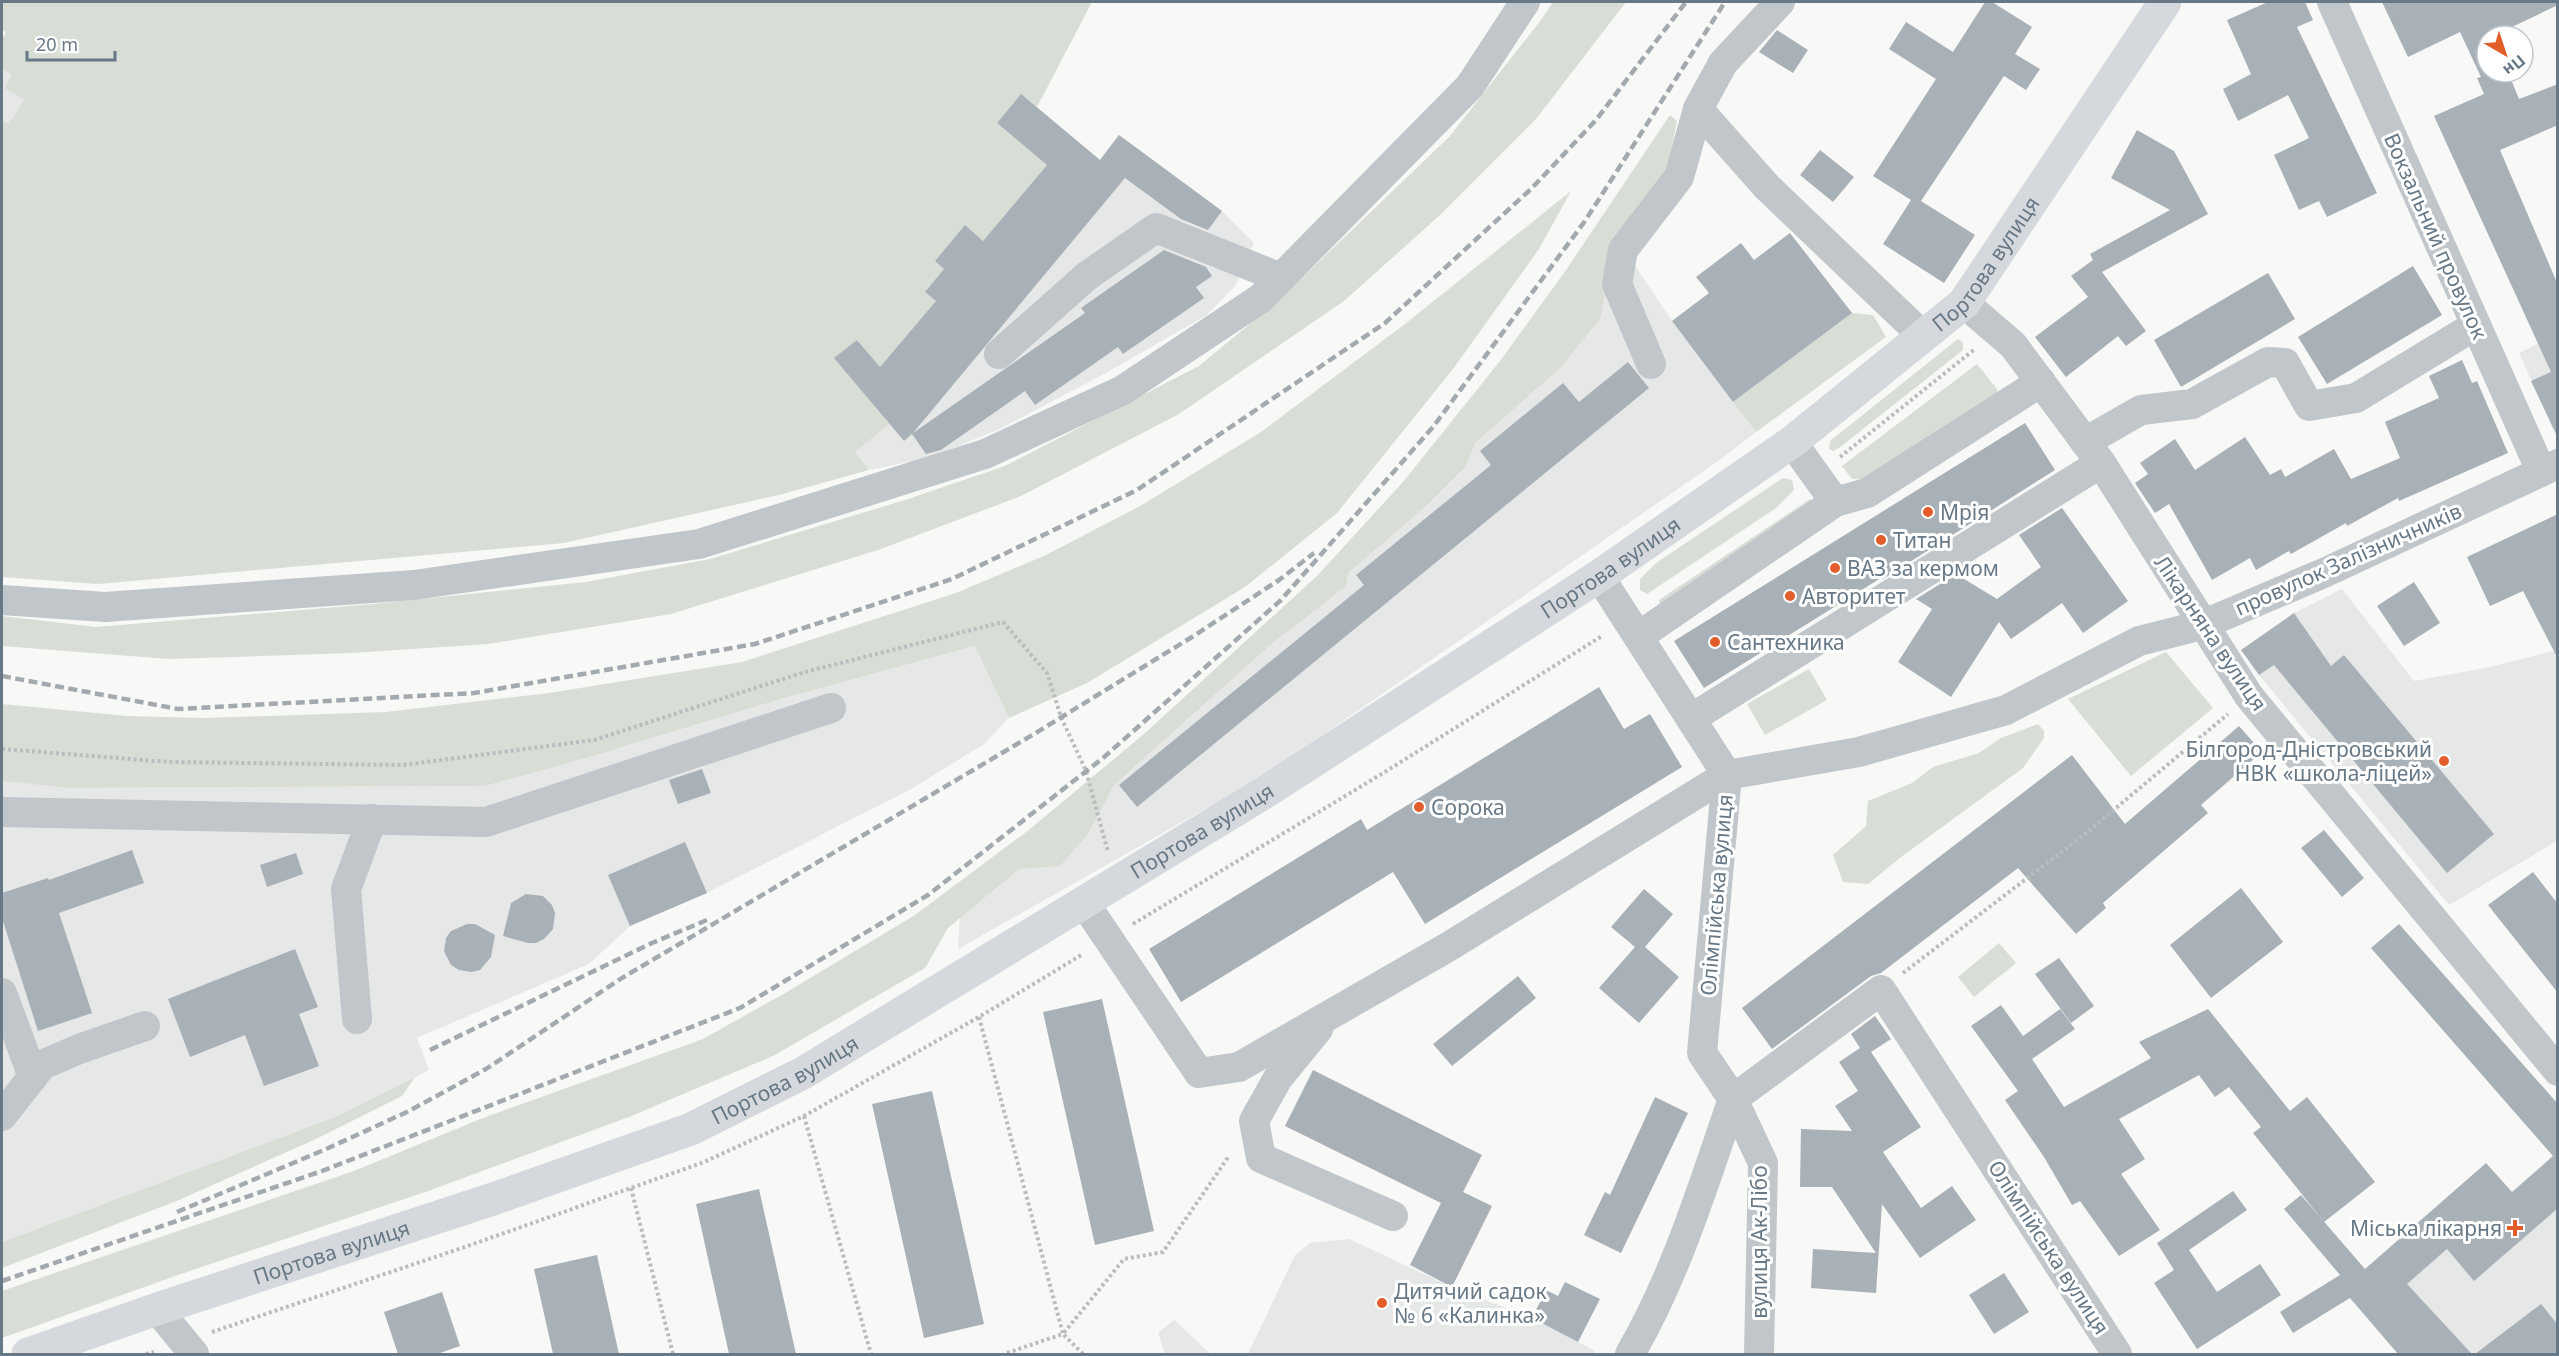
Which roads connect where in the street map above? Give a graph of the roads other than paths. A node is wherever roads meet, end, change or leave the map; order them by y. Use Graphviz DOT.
graph roads {
  1 [pos="1525,2"];
  2 [pos="1780,2"];
  3 [pos="2165,2"];
  4 [pos="2332,2"];
  5 [pos="1698,109"];
  6 [pos="1281,278"];
  7 [pos="1964,303"];
  8 [pos="2476,325"];
  9 [pos="1923,336"];
  10 [pos="999,354"];
  11 [pos="1651,364"];
  12 [pos="2041,382"];
  13 [pos="1792,442"];
  14 [pos="2093,452"];
  15 [pos="2549,467"];
  16 [pos="1835,502"];
  17 [pos="1599,576"];
  18 [pos="2,600"];
  19 [pos="2202,625"];
  20 [pos="1639,636"];
  21 [pos="831,708"];
  22 [pos="1692,718"];
  23 [pos="1727,776"];
  24 [pos="2,812"];
  25 [pos="372,819"];
  26 [pos="1085,904"];
  27 [pos="2,993"];
  28 [pos="1329,1015"];
  29 [pos="357,1019"];
  30 [pos="145,1026"];
  31 [pos="2558,1071"];
  32 [pos="33,1077"];
  33 [pos="1733,1099"];
  34 [pos="2,1116"];
  35 [pos="1393,1216"];
  36 [pos="157,1309"];
  37 [pos="28,1354"];
  38 [pos="194,1354"];
  39 [pos="1630,1354"];
  40 [pos="1760,1354"];
  41 [pos="2117,1354"];
  1 -- 6 [label="street"];
  2 -- 5 [label="street"];
  3 -- 7 [label="main road, Портова вулиця"];
  4 -- 8 [label="street, Вокзальний провулок"];
  5 -- 9 [label="street"];
  5 -- 11 [label="street"];
  6 -- 10 [label="street"];
  6 -- 18 [label="street"];
  7 -- 9 [label="main road, Портова вулиця"];
  7 -- 12 [label="street, Лікарняна вулиця"];
  8 -- 14 [label="street"];
  8 -- 15 [label="street, Вокзальний провулок"];
  9 -- 13 [label="main road, Портова вулиця"];
  12 -- 14 [label="street, Лікарняна вулиця"];
  12 -- 16 [label="street"];
  13 -- 16 [label="street"];
  13 -- 17 [label="main road, Портова вулиця"];
  14 -- 19 [label="street, Лікарняна вулиця"];
  14 -- 22 [label="street"];
  15 -- 19 [label="street, провулок Залізничників"];
  16 -- 20 [label="street"];
  17 -- 20 [label="street, Олімпійська вулиця"];
  17 -- 26 [label="main road, Портова вулиця"];
  19 -- 23 [label="street, провулок Залізничників"];
  19 -- 31 [label="street, Лікарняна вулиця"];
  20 -- 22 [label="street, Олімпійська вулиця"];
  21 -- 25 [label="street"];
  22 -- 23 [label="street, Олімпійська вулиця"];
  23 -- 28 [label="street"];
  23 -- 33 [label="street, Олімпійська вулиця"];
  24 -- 25 [label="street"];
  25 -- 29 [label="street"];
  26 -- 28 [label="street"];
  26 -- 36 [label="main road, Портова вулиця"];
  27 -- 32 [label="street"];
  28 -- 35 [label="street"];
  30 -- 32 [label="street"];
  32 -- 34 [label="street"];
  33 -- 39 [label="street"];
  33 -- 40 [label="street, вулиця Ак-Лібо"];
  33 -- 41 [label="street, Олімпійська вулиця"];
  36 -- 37 [label="main road, Портова вулиця"];
  36 -- 38 [label="street"];
}
